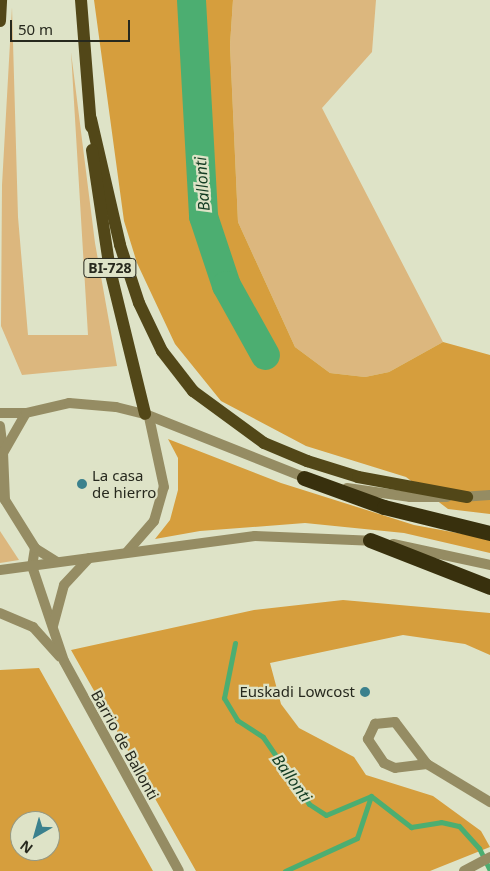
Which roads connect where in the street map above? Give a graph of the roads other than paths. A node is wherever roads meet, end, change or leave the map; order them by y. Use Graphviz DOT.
graph roads {
  1 [pos="2,0"];
  2 [pos="81,0"];
  3 [pos="0,21"];
  4 [pos="91,119"];
  5 [pos="0,413"];
  6 [pos="26,413"];
  7 [pos="147,415"];
  8 [pos="0,426"];
  9 [pos="3,453"];
  10 [pos="304,478"];
  11 [pos="490,496"];
  12 [pos="467,497"];
  13 [pos="490,533"];
  14 [pos="370,540"];
  15 [pos="35,548"];
  16 [pos="128,552"];
  17 [pos="89,558"];
  18 [pos="57,562"];
  19 [pos="490,565"];
  20 [pos="32,566"];
  21 [pos="0,570"];
  22 [pos="490,587"];
  23 [pos="0,613"];
  24 [pos="53,630"];
  25 [pos="64,661"];
  26 [pos="427,764"];
  27 [pos="490,802"];
  28 [pos="490,857"];
  29 [pos="466,870"];
  30 [pos="179,871"];
  1 -- 3 [label="main road"];
  2 -- 4 [label="main road, BI-728"];
  4 -- 7 [label="main road, BI-728"];
  4 -- 12 [label="main road"];
  5 -- 6 [label="street"];
  6 -- 7 [label="street"];
  6 -- 9 [label="street"];
  7 -- 10 [label="street"];
  7 -- 16 [label="street"];
  8 -- 9 [label="street"];
  9 -- 15 [label="street"];
  10 -- 12 [label="street"];
  10 -- 13 [label="highway"];
  11 -- 12 [label="street"];
  14 -- 16 [label="street"];
  14 -- 19 [label="street"];
  14 -- 22 [label="highway"];
  15 -- 18 [label="street"];
  15 -- 20 [label="street"];
  16 -- 17 [label="street"];
  17 -- 18 [label="street"];
  17 -- 24 [label="street"];
  18 -- 20 [label="street"];
  20 -- 21 [label="street"];
  20 -- 24 [label="street, Barrio de Ballonti"];
  23 -- 25 [label="street"];
  24 -- 25 [label="street, Barrio de Ballonti"];
  25 -- 30 [label="street, Barrio de Ballonti"];
  26 -- 26 [label="street"];
  26 -- 27 [label="street"];
  28 -- 29 [label="street"];
}
